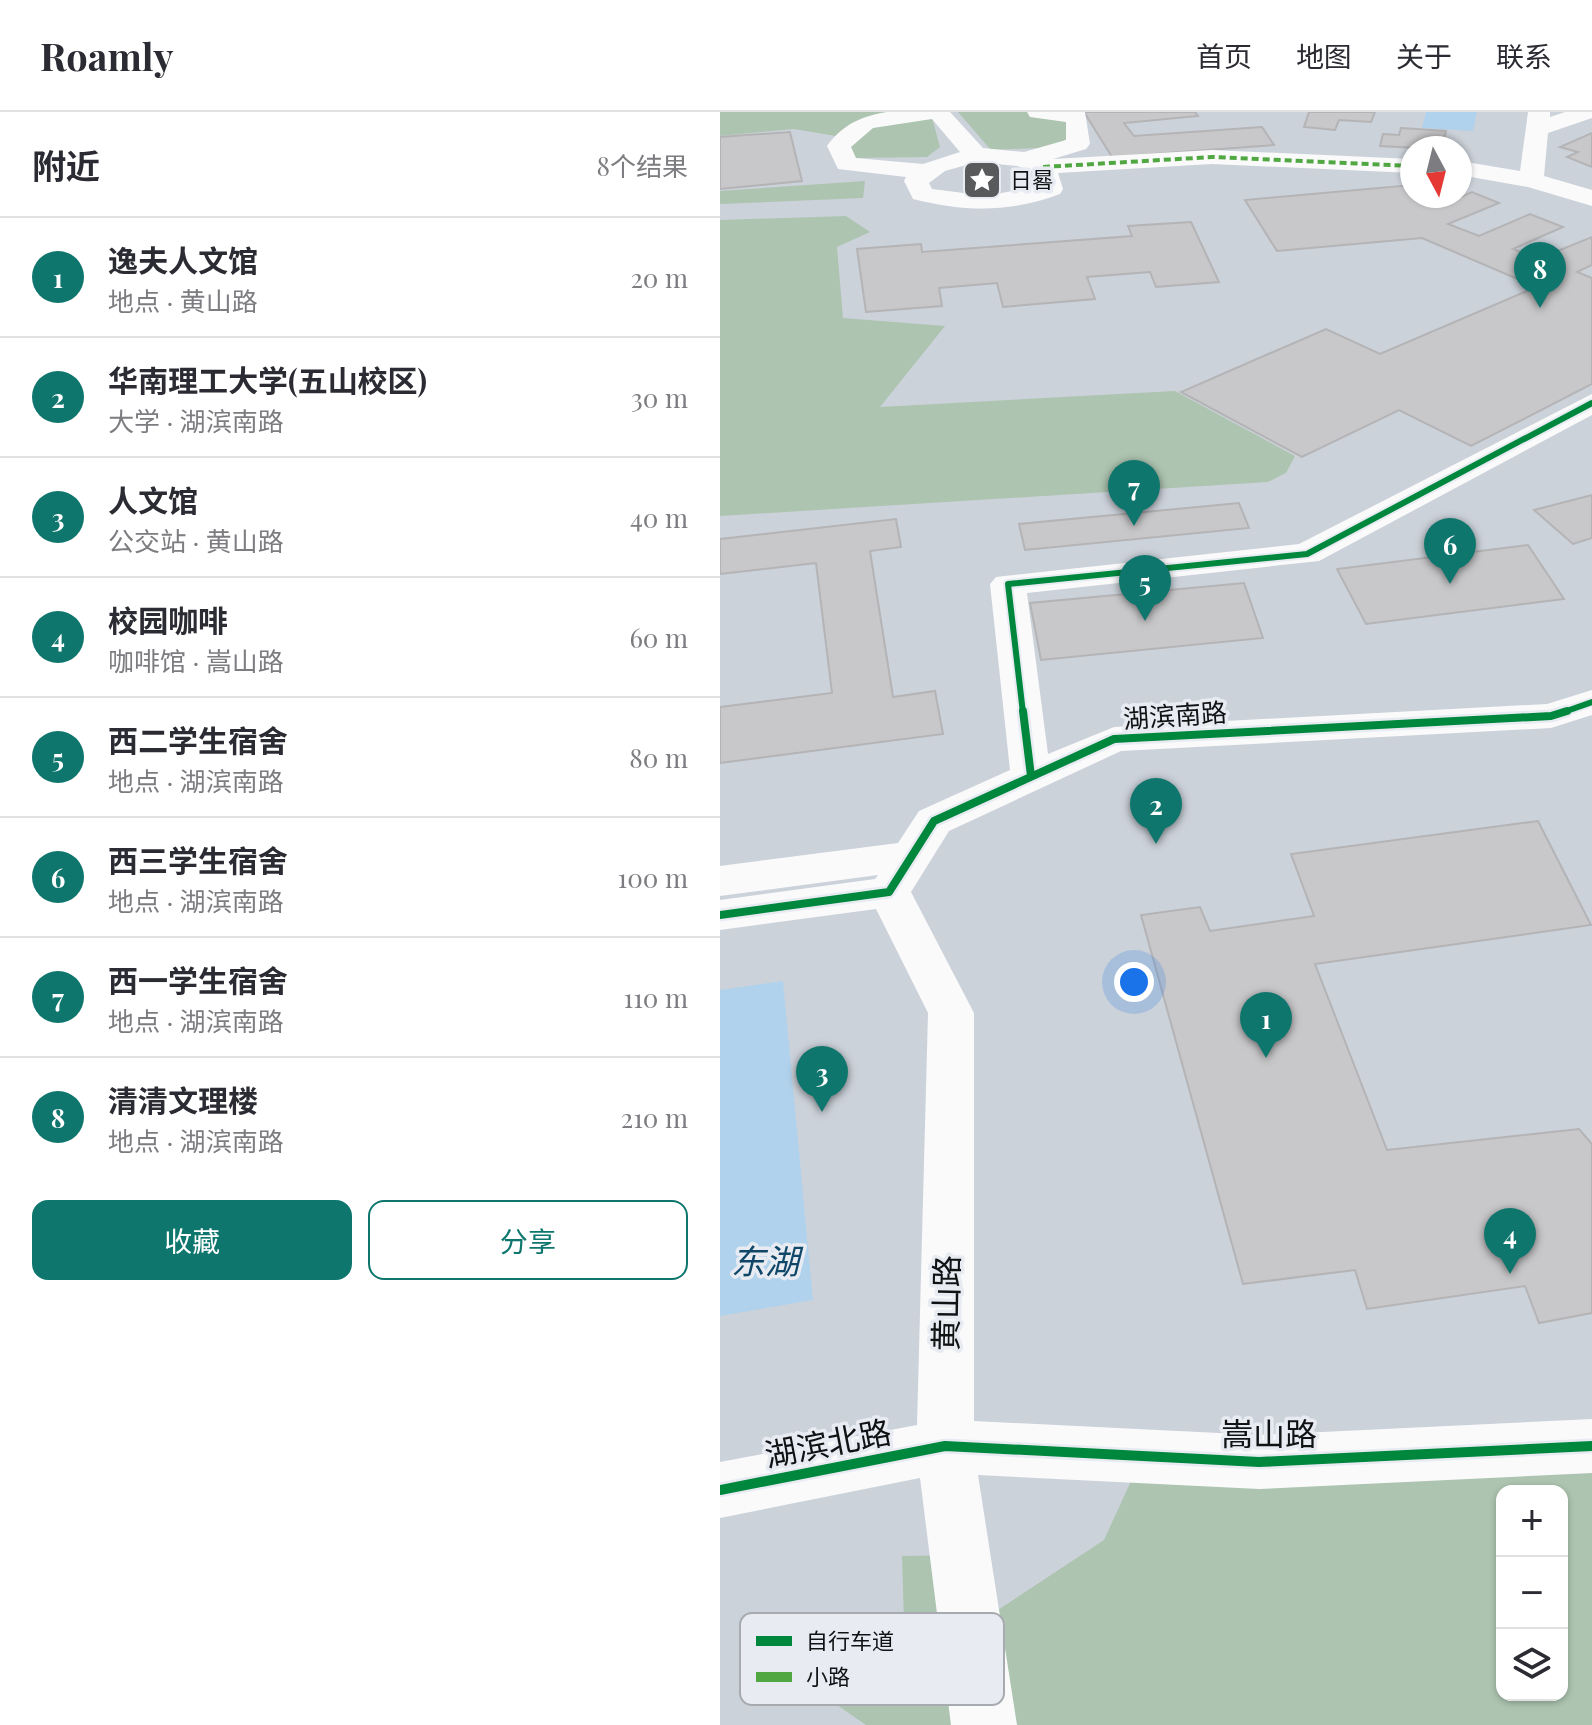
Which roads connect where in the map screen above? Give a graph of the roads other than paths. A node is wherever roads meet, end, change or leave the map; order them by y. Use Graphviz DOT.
graph roads {
  1 [pos="936,112"];
  2 [pos="1038,112"];
  3 [pos="1587,112"];
  4 [pos="1540,120"];
  5 [pos="976,155"];
  6 [pos="1034,164"];
  7 [pos="1400,165"];
  8 [pos="1472,170"];
  9 [pos="928,172"];
  10 [pos="1531,180"];
  11 [pos="1591,197"];
  12 [pos="1592,403"];
  13 [pos="1592,702"];
  14 [pos="1031,776"];
  15 [pos="901,874"];
  16 [pos="720,881"];
  17 [pos="720,915"];
  18 [pos="945,1446"];
  19 [pos="1592,1446"];
  20 [pos="720,1490"];
  21 [pos="968,1613"];
  22 [pos="981,1705"];
  23 [pos="984,1725"];
  1 -- 5 [label="street"];
  1 -- 9 [label="street"];
  2 -- 6 [label="street"];
  3 -- 4 [label="street"];
  4 -- 10 [label="street"];
  5 -- 6 [label="street"];
  5 -- 9 [label="street"];
  6 -- 7 [label="street"];
  6 -- 9 [label="street"];
  8 -- 10 [label="street"];
  10 -- 11 [label="street"];
  12 -- 14 [label="street"];
  13 -- 14 [label="street, 湖滨南路"];
  14 -- 15 [label="street, 湖滨南路"];
  15 -- 16 [label="street"];
  15 -- 17 [label="street"];
  15 -- 18 [label="street, 黄山路"];
  18 -- 19 [label="street, 嵩山路"];
  18 -- 20 [label="street, 湖滨北路"];
  18 -- 21 [label="street, 黄山路"];
  22 -- 23 [label="street, 黄山路"];
}
